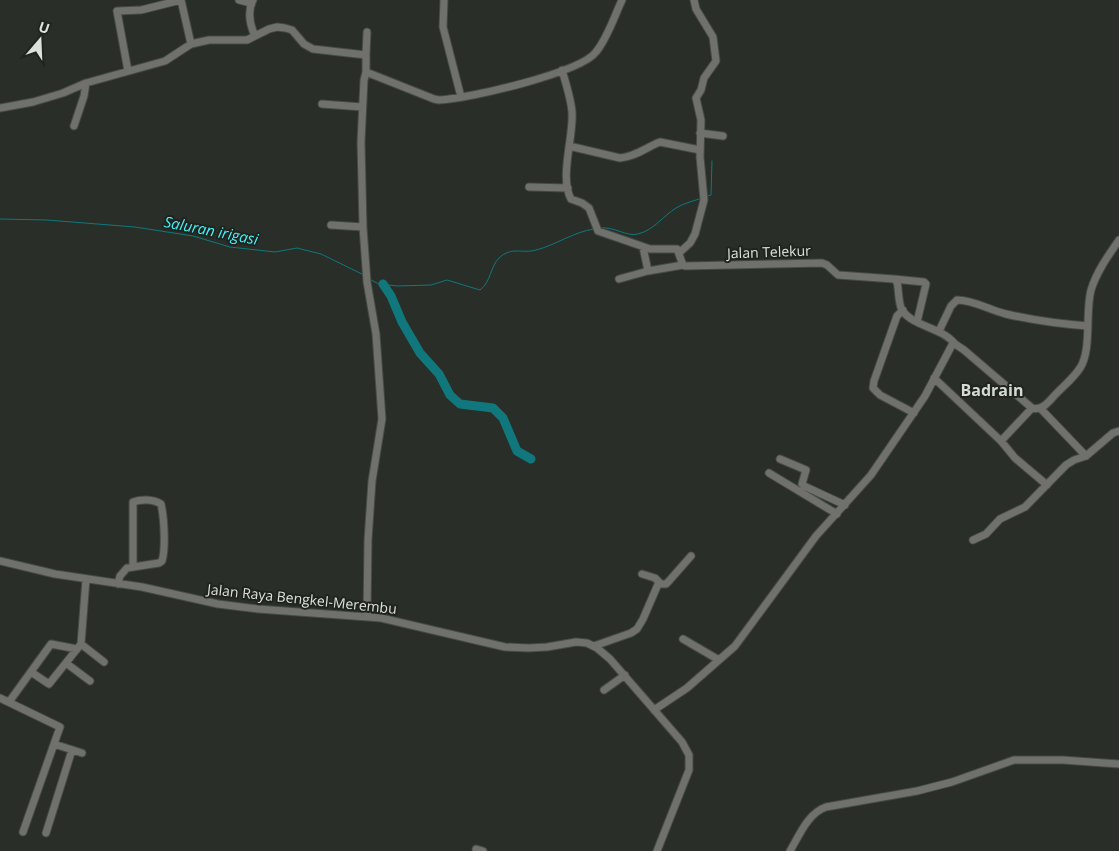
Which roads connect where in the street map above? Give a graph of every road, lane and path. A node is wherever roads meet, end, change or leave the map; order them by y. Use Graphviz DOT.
graph roads {
  1 [pos="181,0"];
  2 [pos="239,0"];
  3 [pos="444,0"];
  4 [pos="622,0"];
  5 [pos="694,0"];
  6 [pos="252,2"];
  7 [pos="368,32"];
  8 [pos="255,36"];
  9 [pos="191,44"];
  10 [pos="366,55"];
  11 [pos="562,70"];
  12 [pos="128,71"];
  13 [pos="366,72"];
  14 [pos="86,83"];
  15 [pos="461,96"];
  16 [pos="322,104"];
  17 [pos="362,107"];
  18 [pos="0,108"];
  19 [pos="74,126"];
  20 [pos="700,134"];
  21 [pos="723,136"];
  22 [pos="569,146"];
  23 [pos="700,150"];
  24 [pos="529,187"];
  25 [pos="568,188"];
  26 [pos="331,226"];
  27 [pos="363,227"];
  28 [pos="1119,240"];
  29 [pos="643,247"];
  30 [pos="677,250"];
  31 [pos="683,265"];
  32 [pos="648,271"];
  33 [pos="619,279"];
  34 [pos="894,279"];
  35 [pos="903,310"];
  36 [pos="917,322"];
  37 [pos="1088,326"];
  38 [pos="939,331"];
  39 [pos="955,344"];
  40 [pos="934,378"];
  41 [pos="1032,408"];
  42 [pos="1040,408"];
  43 [pos="914,413"];
  44 [pos="1118,431"];
  45 [pos="1001,441"];
  46 [pos="1086,456"];
  47 [pos="780,460"];
  48 [pos="769,473"];
  49 [pos="1047,485"];
  50 [pos="845,505"];
  51 [pos="837,514"];
  52 [pos="973,540"];
  53 [pos="691,556"];
  54 [pos="0,560"];
  55 [pos="133,566"];
  56 [pos="642,574"];
  57 [pos="86,579"];
  58 [pos="118,584"];
  59 [pos="659,584"];
  60 [pos="367,616"];
  61 [pos="682,638"];
  62 [pos="79,646"];
  63 [pos="594,646"];
  64 [pos="719,660"];
  65 [pos="104,662"];
  66 [pos="66,663"];
  67 [pos="31,672"];
  68 [pos="624,675"];
  69 [pos="90,681"];
  70 [pos="604,690"];
  71 [pos="0,698"];
  72 [pos="8,702"];
  73 [pos="654,710"];
  74 [pos="54,744"];
  75 [pos="72,750"];
  76 [pos="82,753"];
  77 [pos="1119,764"];
  78 [pos="23,832"];
  79 [pos="46,834"];
  80 [pos="657,851"];
  81 [pos="790,851"];
  1 -- 9 [label="street"];
  1 -- 12 [label="street"];
  2 -- 6 [label="street"];
  3 -- 15 [label="street"];
  4 -- 11 [label="street"];
  5 -- 20 [label="street"];
  6 -- 8 [label="street"];
  7 -- 10 [label="street"];
  8 -- 9 [label="street"];
  8 -- 10 [label="street"];
  9 -- 12 [label="street"];
  10 -- 13 [label="street"];
  11 -- 15 [label="street"];
  11 -- 22 [label="street"];
  12 -- 14 [label="street"];
  13 -- 15 [label="street"];
  13 -- 17 [label="street"];
  14 -- 18 [label="street"];
  14 -- 19 [label="street"];
  16 -- 17 [label="street"];
  17 -- 27 [label="street"];
  20 -- 21 [label="street"];
  20 -- 23 [label="street"];
  22 -- 23 [label="street"];
  22 -- 25 [label="street"];
  23 -- 30 [label="street"];
  24 -- 25 [label="street"];
  25 -- 29 [label="street"];
  26 -- 27 [label="street"];
  27 -- 60 [label="street"];
  28 -- 37 [label="street"];
  29 -- 30 [label="street"];
  29 -- 32 [label="street"];
  30 -- 31 [label="street"];
  31 -- 32 [label="street, Jalan Telekur"];
  31 -- 34 [label="street, Jalan Telekur"];
  32 -- 33 [label="street, Jalan Telekur"];
  34 -- 35 [label="street"];
  34 -- 36 [label="street, Jalan Telekur"];
  35 -- 36 [label="street"];
  35 -- 43 [label="street"];
  36 -- 38 [label="street"];
  37 -- 38 [label="street"];
  37 -- 42 [label="street"];
  38 -- 39 [label="street"];
  39 -- 40 [label="street"];
  39 -- 41 [label="street"];
  40 -- 43 [label="street"];
  40 -- 45 [label="street"];
  41 -- 42 [label="street"];
  41 -- 45 [label="street"];
  42 -- 46 [label="street"];
  43 -- 50 [label="street"];
  44 -- 46 [label="street"];
  45 -- 49 [label="street"];
  46 -- 49 [label="street"];
  47 -- 50 [label="street"];
  48 -- 51 [label="street"];
  49 -- 52 [label="street"];
  50 -- 51 [label="street"];
  51 -- 64 [label="street"];
  53 -- 59 [label="street"];
  54 -- 57 [label="street, Jalan Raya Bengkel-Merembu"];
  55 -- 55 [label="street"];
  55 -- 58 [label="street"];
  56 -- 59 [label="street"];
  57 -- 58 [label="street, Jalan Raya Bengkel-Merembu"];
  57 -- 62 [label="street"];
  58 -- 60 [label="street, Jalan Raya Bengkel-Merembu"];
  59 -- 63 [label="street"];
  60 -- 63 [label="street, Jalan Raya Bengkel-Merembu"];
  61 -- 64 [label="street"];
  62 -- 65 [label="street"];
  62 -- 66 [label="street"];
  62 -- 67 [label="street"];
  63 -- 68 [label="street"];
  64 -- 73 [label="street"];
  66 -- 67 [label="street"];
  66 -- 69 [label="street"];
  67 -- 72 [label="street"];
  68 -- 70 [label="street"];
  68 -- 73 [label="street"];
  71 -- 72 [label="street"];
  72 -- 74 [label="street"];
  73 -- 80 [label="street"];
  74 -- 75 [label="street"];
  74 -- 78 [label="street"];
  75 -- 76 [label="street"];
  75 -- 79 [label="street"];
  77 -- 81 [label="street"];
}
